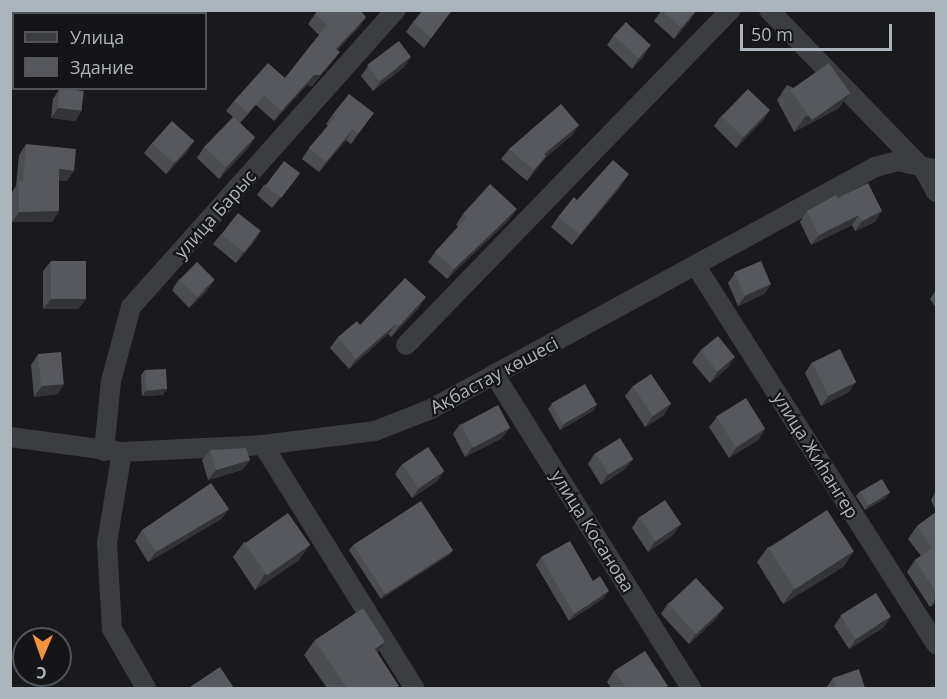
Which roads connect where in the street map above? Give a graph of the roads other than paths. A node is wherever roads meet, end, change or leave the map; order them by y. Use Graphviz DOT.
graph roads {
  1 [pos="396,10"];
  2 [pos="731,10"];
  3 [pos="769,10"];
  4 [pos="930,170"];
  5 [pos="936,192"];
  6 [pos="696,266"];
  7 [pos="406,345"];
  8 [pos="494,374"];
  9 [pos="10,437"];
  10 [pos="262,445"];
  11 [pos="113,451"];
  12 [pos="936,644"];
  13 [pos="146,688"];
  14 [pos="414,688"];
  15 [pos="691,688"];
  1 -- 11 [label="street, улица Барыс"];
  2 -- 7 [label="street"];
  3 -- 4 [label="street"];
  4 -- 5 [label="street"];
  4 -- 6 [label="street, Ақбастау көшесі"];
  6 -- 8 [label="street, Ақбастау көшесі"];
  6 -- 12 [label="street, улица Жиhангер"];
  8 -- 10 [label="street, Ақбастау көшесі"];
  8 -- 15 [label="street, улица Косанова"];
  9 -- 11 [label="street, Ақбастау көшесі"];
  10 -- 11 [label="street, Ақбастау көшесі"];
  10 -- 14 [label="street"];
  11 -- 13 [label="street, улица Барыс"];
}
